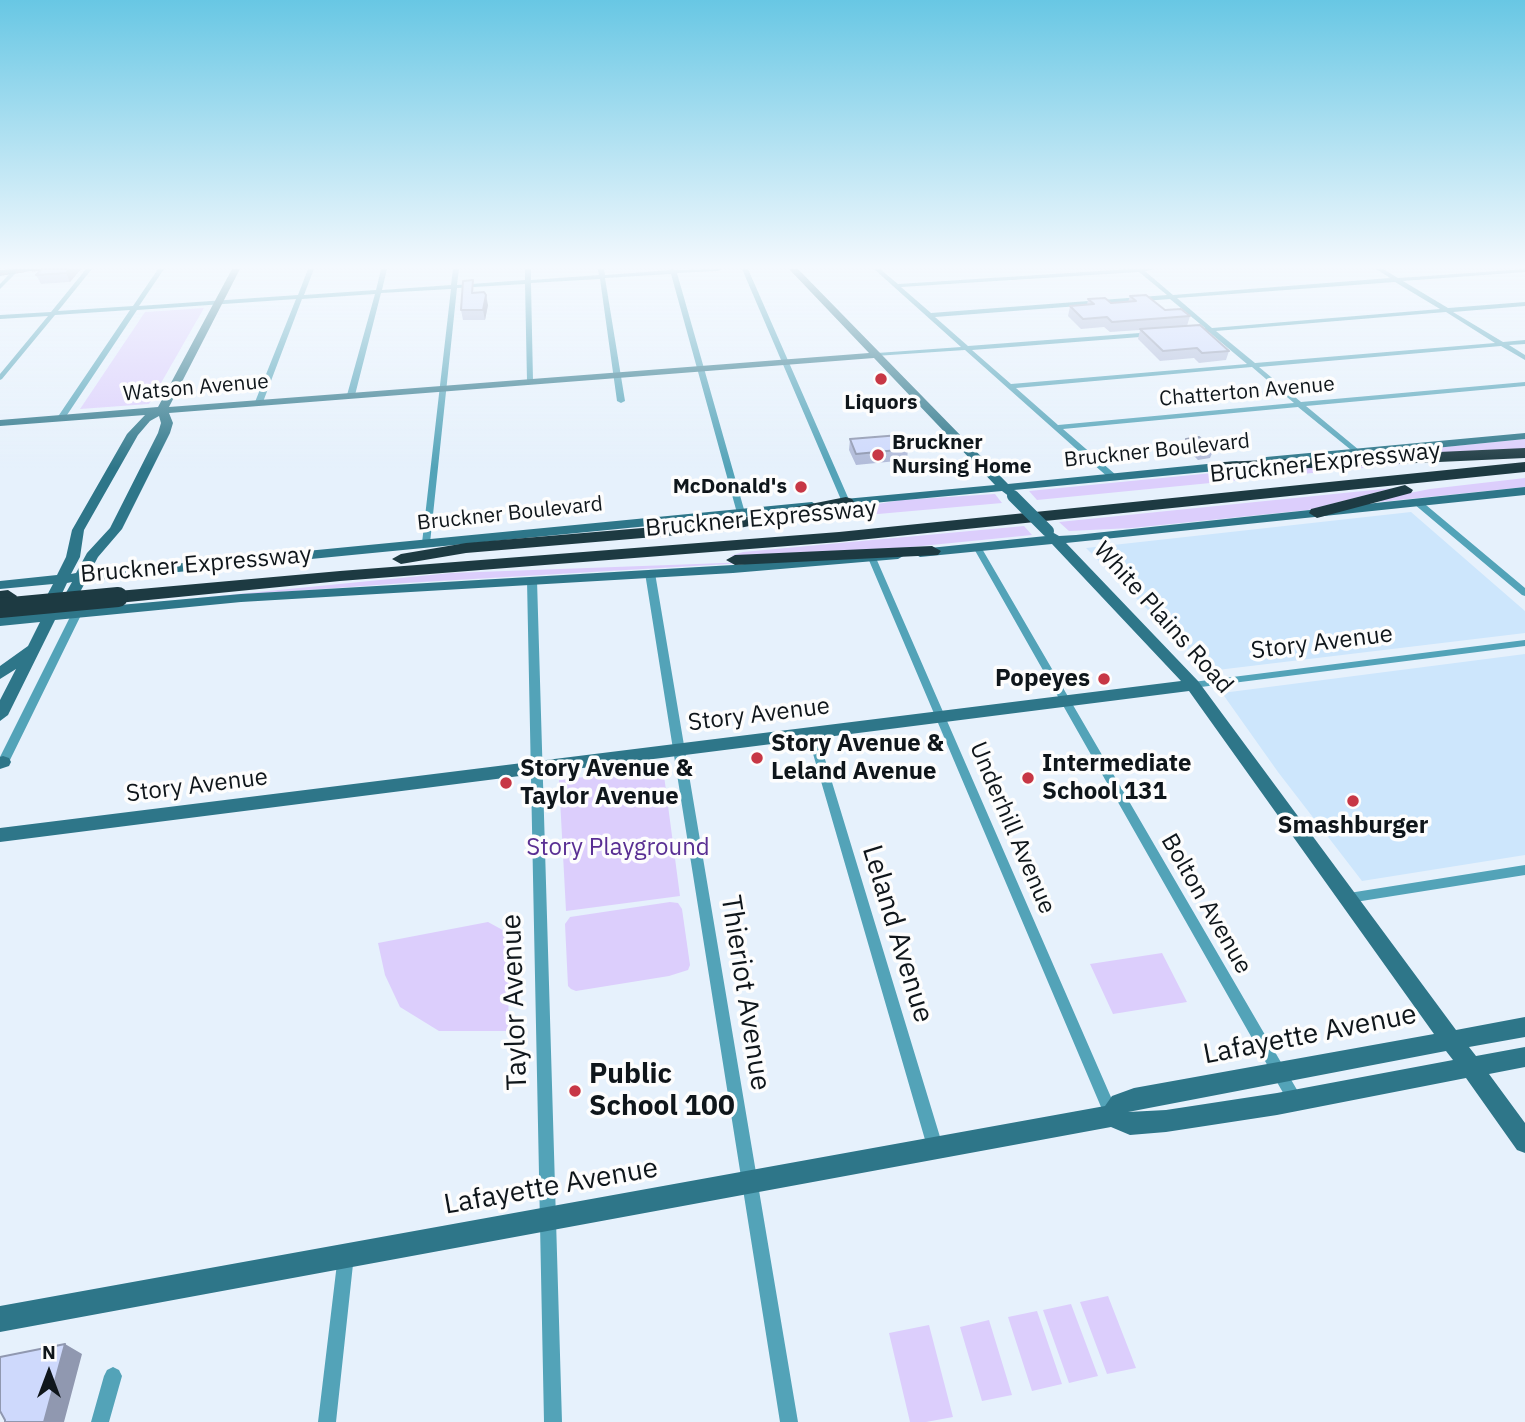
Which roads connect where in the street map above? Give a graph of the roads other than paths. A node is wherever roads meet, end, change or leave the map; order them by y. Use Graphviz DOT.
graph roads {
  1 [pos="36,335"];
  2 [pos="116,335"];
  3 [pos="201,335"];
  4 [pos="286,335"];
  5 [pos="366,335"];
  6 [pos="448,335"];
  7 [pos="529,335"];
  8 [pos="611,335"];
  9 [pos="692,335"];
  10 [pos="774,335"];
  11 [pos="858,335"];
  12 [pos="953,335"];
  13 [pos="1132,335"];
  14 [pos="1218,335"];
  15 [pos="1488,335"];
  16 [pos="1525,342"];
  17 [pos="1502,344"];
  18 [pos="967,348"];
  19 [pos="877,355"];
  20 [pos="1525,358"];
  21 [pos="785,361"];
  22 [pos="1253,365"];
  23 [pos="702,368"];
  24 [pos="617,374"];
  25 [pos="0,379"];
  26 [pos="530,381"];
  27 [pos="1525,384"];
  28 [pos="1009,386"];
  29 [pos="442,388"];
  30 [pos="351,395"];
  31 [pos="621,401"];
  32 [pos="259,402"];
  33 [pos="1300,405"];
  34 [pos="162,410"];
  35 [pos="61,418"];
  36 [pos="0,423"];
  37 [pos="1056,427"];
  38 [pos="1525,436"];
  39 [pos="1356,452"];
  40 [pos="1525,455"];
  41 [pos="1223,467"];
  42 [pos="1525,467"];
  43 [pos="1525,474"];
  44 [pos="1113,477"];
  45 [pos="1525,491"];
  46 [pos="1009,492"];
  47 [pos="846,502"];
  48 [pos="1417,502"];
  49 [pos="741,513"];
  50 [pos="1317,513"];
  51 [pos="1052,536"];
  52 [pos="426,543"];
  53 [pos="977,547"];
  54 [pos="932,551"];
  55 [pos="872,558"];
  56 [pos="399,559"];
  57 [pos="1502,562"];
  58 [pos="1489,564"];
  59 [pos="463,566"];
  60 [pos="650,573"];
  61 [pos="82,577"];
  62 [pos="63,579"];
  63 [pos="532,580"];
  64 [pos="120,591"];
  65 [pos="1525,593"];
  66 [pos="2,596"];
  67 [pos="77,613"];
  68 [pos="50,616"];
  69 [pos="0,621"];
  70 [pos="1525,643"];
  71 [pos="34,647"];
  72 [pos="0,674"];
  73 [pos="1193,685"];
  74 [pos="1064,701"];
  75 [pos="0,715"];
  76 [pos="940,717"];
  77 [pos="811,733"];
  78 [pos="678,750"];
  79 [pos="1,762"];
  80 [pos="535,768"];
  81 [pos="0,835"];
  82 [pos="1525,870"];
  83 [pos="1349,898"];
  84 [pos="1525,1027"];
  85 [pos="1452,1040"];
  86 [pos="1525,1057"];
  87 [pos="1471,1067"];
  88 [pos="1279,1073"];
  89 [pos="1294,1100"];
  90 [pos="1112,1116"];
  91 [pos="1525,1142"];
  92 [pos="936,1150"];
  93 [pos="750,1184"];
  94 [pos="548,1220"];
  95 [pos="346,1255"];
  96 [pos="0,1319"];
  97 [pos="113,1376"];
  98 [pos="100,1422"];
  99 [pos="327,1422"];
  100 [pos="553,1422"];
  101 [pos="789,1422"];
  1 -- 25 [label="street"];
  2 -- 35 [label="street"];
  3 -- 34 [label="main road"];
  4 -- 32 [label="street"];
  5 -- 30 [label="street"];
  6 -- 29 [label="street"];
  7 -- 26 [label="street"];
  8 -- 24 [label="street"];
  9 -- 23 [label="street"];
  10 -- 21 [label="street"];
  11 -- 19 [label="main road, White Plains Road"];
  12 -- 18 [label="street"];
  13 -- 18 [label="street, Watson Avenue"];
  14 -- 22 [label="street"];
  15 -- 17 [label="street"];
  16 -- 17 [label="street"];
  17 -- 20 [label="street"];
  17 -- 22 [label="street"];
  18 -- 19 [label="street, Watson Avenue"];
  18 -- 28 [label="street"];
  19 -- 21 [label="main road, Watson Avenue"];
  19 -- 46 [label="main road, White Plains Road"];
  21 -- 23 [label="main road, Watson Avenue"];
  21 -- 47 [label="street"];
  22 -- 28 [label="street"];
  22 -- 33 [label="street"];
  23 -- 24 [label="main road, Watson Avenue"];
  23 -- 49 [label="street"];
  24 -- 26 [label="main road, Watson Avenue"];
  24 -- 31 [label="street"];
  26 -- 29 [label="main road, Watson Avenue"];
  27 -- 33 [label="street, Chatterton Avenue"];
  28 -- 37 [label="street"];
  29 -- 30 [label="main road, Watson Avenue"];
  29 -- 52 [label="street"];
  30 -- 32 [label="main road, Watson Avenue"];
  32 -- 34 [label="main road, Watson Avenue"];
  33 -- 37 [label="street, Chatterton Avenue"];
  33 -- 39 [label="street"];
  34 -- 35 [label="main road, Watson Avenue"];
  34 -- 61 [label="main road"];
  34 -- 62 [label="main road"];
  35 -- 36 [label="main road, Watson Avenue"];
  37 -- 44 [label="street"];
  38 -- 39 [label="main road, Bruckner Boulevard"];
  39 -- 41 [label="main road, Bruckner Boulevard"];
  40 -- 41 [label="highway"];
  40 -- 56 [label="highway, Bruckner Expressway"];
  41 -- 44 [label="main road, Bruckner Boulevard"];
  42 -- 59 [label="highway, Bruckner Expressway"];
  43 -- 50 [label="highway"];
  44 -- 46 [label="main road, Bruckner Boulevard"];
  45 -- 48 [label="main road"];
  46 -- 47 [label="main road, Bruckner Boulevard"];
  46 -- 51 [label="main road, White Plains Road, bridge"];
  47 -- 49 [label="main road, Bruckner Boulevard"];
  47 -- 56 [label="highway"];
  48 -- 50 [label="main road"];
  48 -- 58 [label="street"];
  49 -- 52 [label="main road, Bruckner Boulevard"];
  50 -- 51 [label="main road"];
  51 -- 53 [label="main road"];
  51 -- 73 [label="main road, White Plains Road"];
  52 -- 61 [label="main road, Bruckner Boulevard"];
  53 -- 54 [label="main road"];
  53 -- 74 [label="street, Bolton Avenue"];
  54 -- 55 [label="main road"];
  54 -- 59 [label="highway"];
  55 -- 60 [label="main road"];
  55 -- 76 [label="street, Underhill Avenue"];
  56 -- 64 [label="highway, Bruckner Expressway"];
  57 -- 58 [label="street"];
  58 -- 65 [label="street"];
  59 -- 64 [label="highway, Bruckner Expressway"];
  60 -- 63 [label="main road"];
  60 -- 78 [label="street, Thieriot Avenue"];
  61 -- 62 [label="main road, Bruckner Boulevard"];
  61 -- 68 [label="main road"];
  62 -- 66 [label="main road, Bruckner Boulevard"];
  62 -- 68 [label="main road"];
  63 -- 67 [label="main road"];
  63 -- 80 [label="street, Taylor Avenue"];
  64 -- 66 [label="highway, Bruckner Expressway, bridge"];
  67 -- 68 [label="main road"];
  67 -- 79 [label="street"];
  68 -- 69 [label="main road"];
  68 -- 71 [label="main road"];
  70 -- 73 [label="street, Story Avenue"];
  71 -- 72 [label="main road"];
  71 -- 75 [label="main road"];
  73 -- 74 [label="main road, Story Avenue"];
  73 -- 83 [label="main road, White Plains Road"];
  74 -- 76 [label="main road, Story Avenue"];
  74 -- 88 [label="street, Bolton Avenue"];
  76 -- 77 [label="main road, Story Avenue"];
  76 -- 90 [label="street, Underhill Avenue"];
  77 -- 78 [label="main road, Story Avenue"];
  77 -- 92 [label="street, Leland Avenue"];
  78 -- 80 [label="main road, Story Avenue"];
  78 -- 93 [label="street, Thieriot Avenue"];
  80 -- 81 [label="main road, Story Avenue"];
  80 -- 94 [label="street, Taylor Avenue"];
  82 -- 83 [label="street"];
  83 -- 85 [label="main road, White Plains Road"];
  84 -- 85 [label="main road, Lafayette Avenue"];
  85 -- 87 [label="main road, White Plains Road"];
  85 -- 88 [label="main road, Lafayette Avenue"];
  86 -- 87 [label="main road, Lafayette Avenue"];
  87 -- 89 [label="main road, Lafayette Avenue"];
  87 -- 91 [label="main road, White Plains Road"];
  88 -- 89 [label="street, Bolton Avenue"];
  88 -- 90 [label="main road, Lafayette Avenue"];
  89 -- 90 [label="main road, Lafayette Avenue"];
  90 -- 92 [label="main road, Lafayette Avenue"];
  92 -- 93 [label="main road, Lafayette Avenue"];
  93 -- 94 [label="main road, Lafayette Avenue"];
  93 -- 101 [label="street, Thieriot Avenue"];
  94 -- 95 [label="main road, Lafayette Avenue"];
  94 -- 100 [label="street, Taylor Avenue"];
  95 -- 96 [label="main road, Lafayette Avenue"];
  95 -- 99 [label="street"];
  97 -- 98 [label="street"];
}
